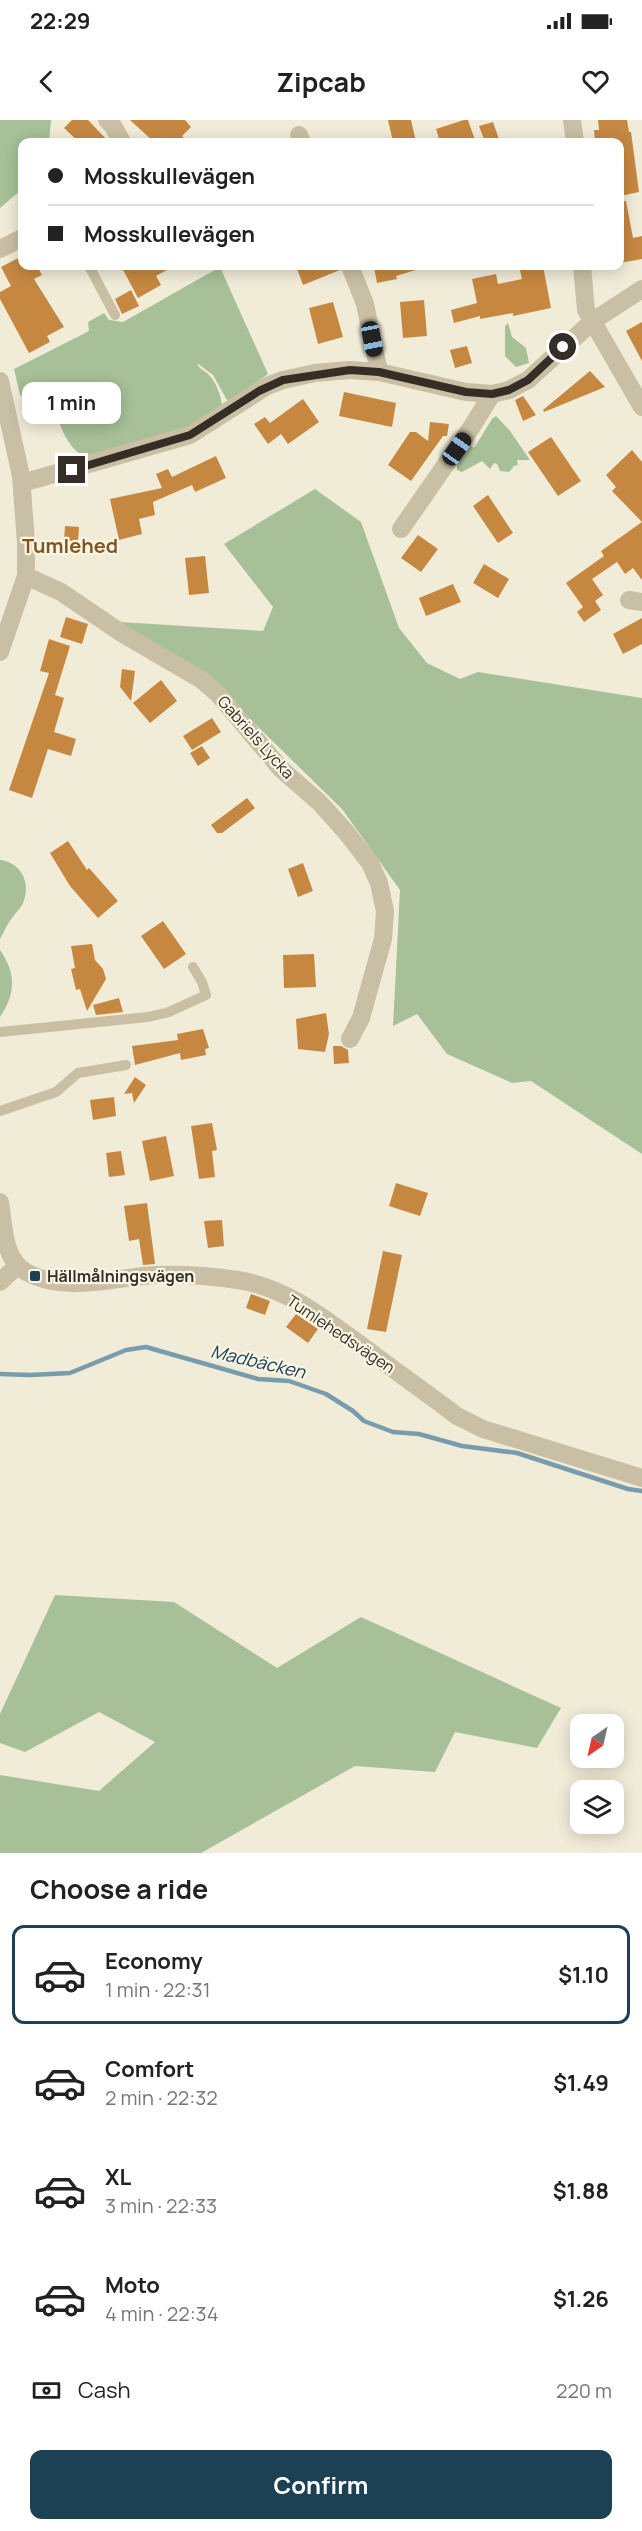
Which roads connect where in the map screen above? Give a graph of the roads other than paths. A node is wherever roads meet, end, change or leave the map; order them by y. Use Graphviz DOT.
graph roads {
  1 [pos="107,120"];
  2 [pos="572,120"];
  3 [pos="120,138"];
  4 [pos="574,138"];
  5 [pos="18,240"];
  6 [pos="0,249"];
  7 [pos="91,270"];
  8 [pos="352,270"];
  9 [pos="582,270"];
  10 [pos="642,289"];
  11 [pos="115,315"];
  12 [pos="593,321"];
  13 [pos="379,372"];
  14 [pos="0,381"];
  15 [pos="492,394"];
  16 [pos="642,407"];
  17 [pos="22,483"];
  18 [pos="401,529"];
  19 [pos="26,576"];
  20 [pos="0,652"];
  21 [pos="193,967"];
  22 [pos="0,1032"];
  23 [pos="350,1039"];
  24 [pos="126,1065"];
  25 [pos="0,1111"];
  26 [pos="0,1203"];
  27 [pos="17,1266"];
  28 [pos="0,1282"];
  29 [pos="642,1478"];
  1 -- 3 [label="street"];
  2 -- 4 [label="street"];
  5 -- 6 [label="street"];
  7 -- 11 [label="lane"];
  8 -- 13 [label="street"];
  9 -- 12 [label="street"];
  10 -- 12 [label="street"];
  12 -- 15 [label="street"];
  12 -- 16 [label="street"];
  13 -- 15 [label="street"];
  13 -- 17 [label="street"];
  14 -- 17 [label="street"];
  15 -- 18 [label="street"];
  17 -- 19 [label="street"];
  19 -- 20 [label="street"];
  19 -- 23 [label="street, Gabriels Lycka"];
  21 -- 22 [label="lane"];
  24 -- 25 [label="lane"];
  26 -- 27 [label="street"];
  27 -- 28 [label="street"];
  27 -- 29 [label="street, Tumlehedsvägen"];
}
